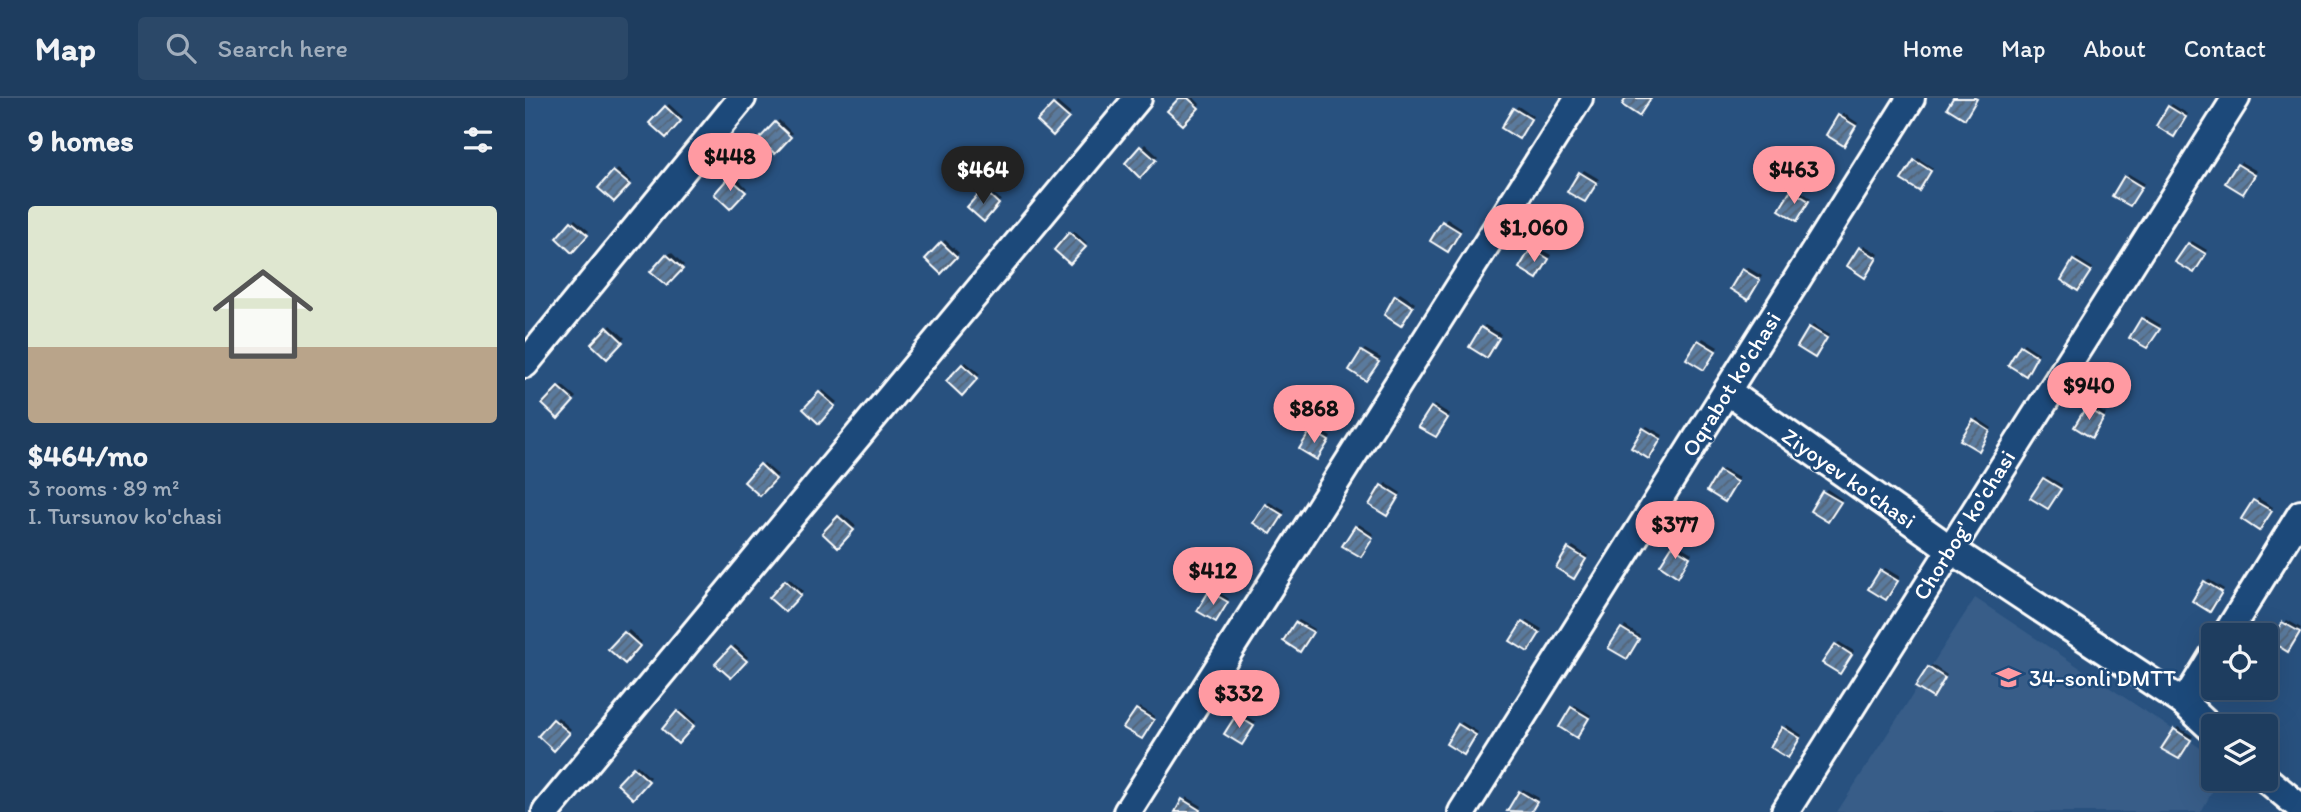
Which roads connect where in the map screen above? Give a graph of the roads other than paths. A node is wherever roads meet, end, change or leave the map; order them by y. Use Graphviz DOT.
graph roads {
  1 [pos="742,98"];
  2 [pos="1138,98"];
  3 [pos="1579,98"];
  4 [pos="1911,98"];
  5 [pos="2236,98"];
  6 [pos="525,364"];
  7 [pos="1727,391"];
  8 [pos="2301,514"];
  9 [pos="1949,548"];
  10 [pos="2233,623"];
  11 [pos="2201,675"];
  12 [pos="2184,703"];
  13 [pos="2201,719"];
  14 [pos="2278,789"];
  15 [pos="2301,808"];
  16 [pos="546,812"];
  17 [pos="1127,812"];
  18 [pos="1462,812"];
  19 [pos="1784,812"];
  1 -- 6 [label="street"];
  2 -- 16 [label="street"];
  3 -- 17 [label="street"];
  4 -- 7 [label="street, Oqrabot ko'chasi"];
  5 -- 9 [label="street, Chorbog' ko'chasi"];
  7 -- 9 [label="street, Ziyoyev ko'chasi"];
  7 -- 18 [label="street, Oqrabot ko'chasi"];
  8 -- 10 [label="street"];
  9 -- 12 [label="street, Ziyoyev ko'chasi"];
  9 -- 19 [label="street, Chorbog' ko'chasi"];
  11 -- 12 [label="street"];
  12 -- 13 [label="street, Ziyoyev ko'chasi"];
  14 -- 15 [label="street"];
}
